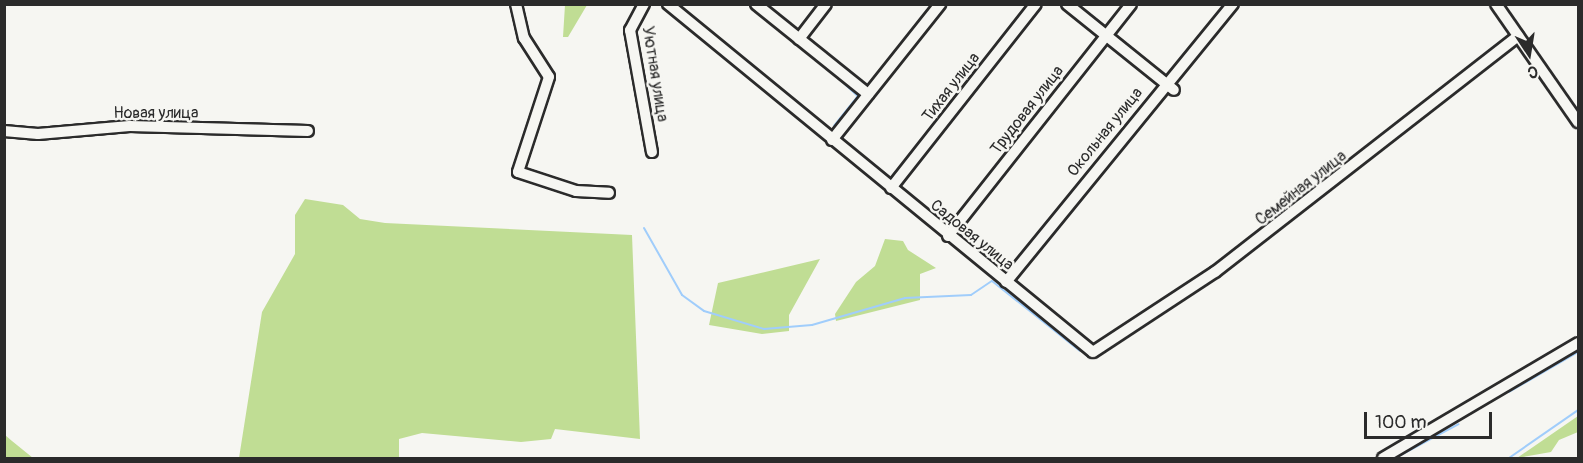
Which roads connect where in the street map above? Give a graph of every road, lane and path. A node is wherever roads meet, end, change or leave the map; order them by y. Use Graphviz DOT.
graph roads {
  1 [pos="516,4"];
  2 [pos="644,4"];
  3 [pos="668,4"];
  4 [pos="756,4"];
  5 [pos="826,4"];
  6 [pos="940,4"];
  7 [pos="1036,4"];
  8 [pos="1067,4"];
  9 [pos="1131,4"];
  10 [pos="1233,4"];
  11 [pos="1496,4"];
  12 [pos="1106,36"];
  13 [pos="1518,36"];
  14 [pos="799,39"];
  15 [pos="1164,83"];
  16 [pos="1174,90"];
  17 [pos="868,94"];
  18 [pos="1578,122"];
  19 [pos="4,131"];
  20 [pos="308,132"];
  21 [pos="832,140"];
  22 [pos="652,152"];
  23 [pos="891,188"];
  24 [pos="609,193"];
  25 [pos="948,236"];
  26 [pos="1006,282"];
  27 [pos="1578,343"];
  28 [pos="1093,352"];
  29 [pos="1383,459"];
  1 -- 24 [label="street"];
  2 -- 22 [label="street, Уютная улица"];
  3 -- 21 [label="street, Садовая улица"];
  4 -- 14 [label="street"];
  5 -- 14 [label="street"];
  6 -- 17 [label="street"];
  7 -- 23 [label="street, Тихая улица"];
  8 -- 12 [label="street"];
  9 -- 12 [label="street, Трудовая улица"];
  10 -- 15 [label="street, Окольная улица"];
  11 -- 13 [label="street"];
  12 -- 15 [label="street"];
  12 -- 25 [label="street, Трудовая улица"];
  13 -- 18 [label="street"];
  13 -- 28 [label="street, Семейная улица"];
  14 -- 17 [label="street"];
  15 -- 16 [label="street"];
  15 -- 26 [label="street, Окольная улица"];
  17 -- 21 [label="street"];
  19 -- 20 [label="street, Новая улица"];
  21 -- 23 [label="street, Садовая улица"];
  23 -- 25 [label="street, Садовая улица"];
  25 -- 26 [label="street, Садовая улица"];
  26 -- 28 [label="street, Садовая улица"];
  27 -- 29 [label="street"];
}
